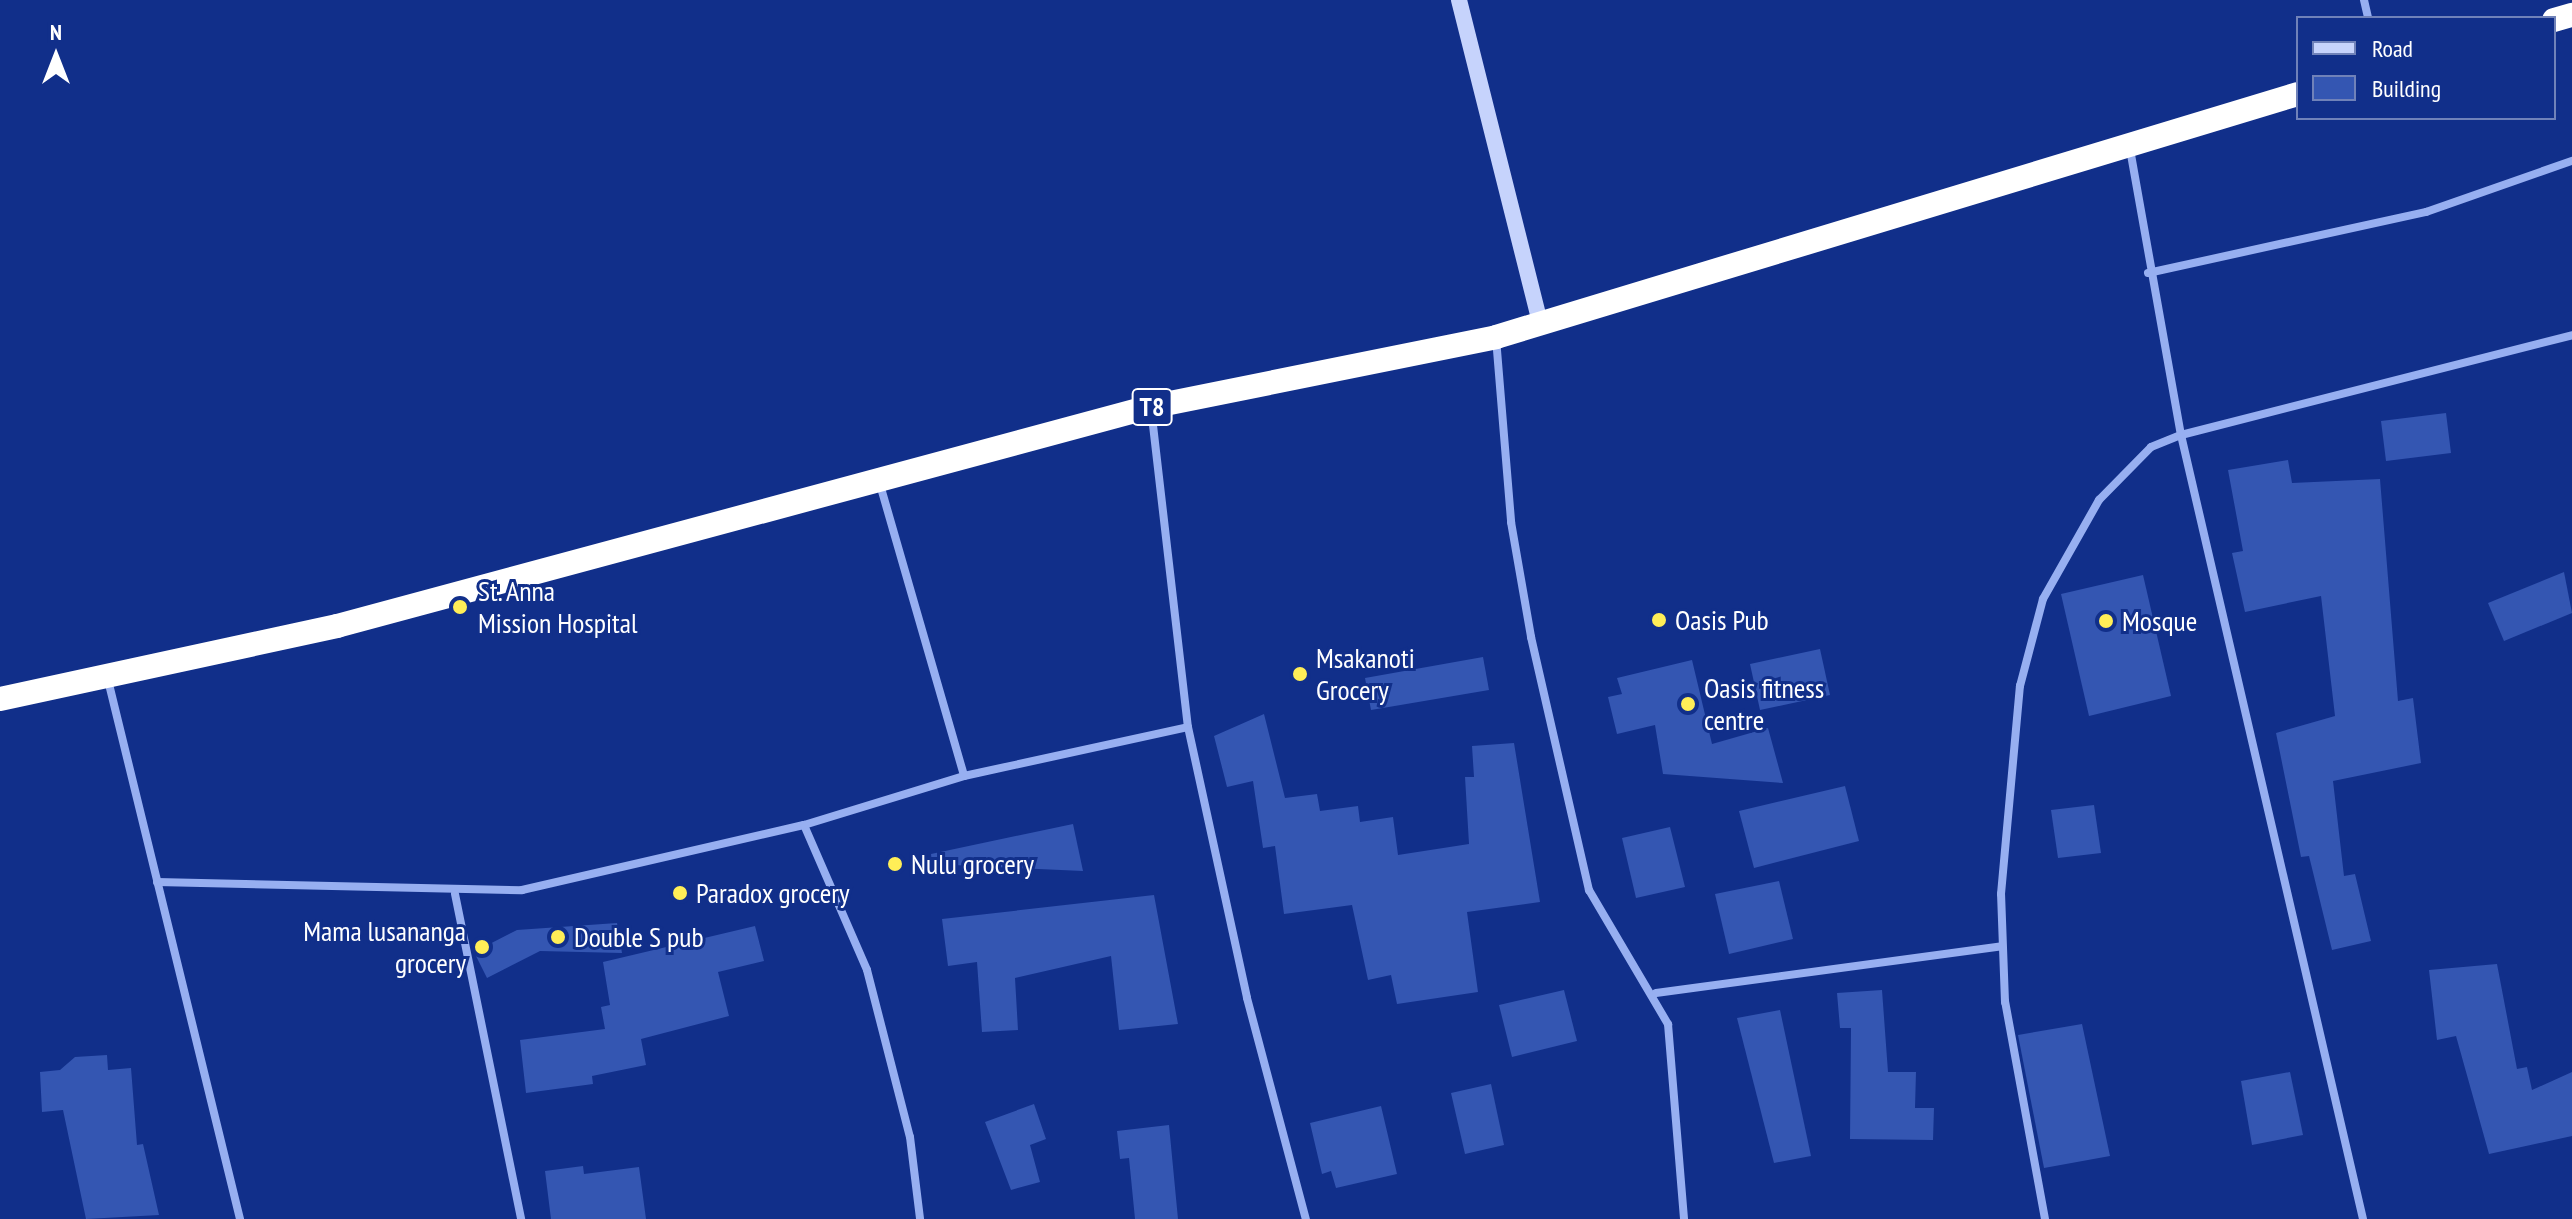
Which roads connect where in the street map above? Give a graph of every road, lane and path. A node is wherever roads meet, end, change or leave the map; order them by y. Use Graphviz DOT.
graph roads {
  1 [pos="1459,0"];
  2 [pos="2296,95"];
  3 [pos="2129,146"];
  4 [pos="2572,161"];
  5 [pos="2148,273"];
  6 [pos="1540,322"];
  7 [pos="2572,335"];
  8 [pos="1496,337"];
  9 [pos="1150,407"];
  10 [pos="2181,435"];
  11 [pos="879,480"];
  12 [pos="107,676"];
  13 [pos="0,699"];
  14 [pos="1188,727"];
  15 [pos="964,776"];
  16 [pos="804,825"];
  17 [pos="157,882"];
  18 [pos="455,894"];
  19 [pos="2002,946"];
  20 [pos="1656,993"];
  21 [pos="240,1219"];
  22 [pos="521,1219"];
  23 [pos="920,1219"];
  24 [pos="1306,1219"];
  25 [pos="1684,1219"];
  26 [pos="2045,1219"];
  27 [pos="2363,1219"];
  1 -- 6 [label="street"];
  2 -- 3 [label="highway, T8"];
  3 -- 5 [label="street"];
  3 -- 6 [label="highway, T8"];
  4 -- 5 [label="street"];
  5 -- 10 [label="street"];
  6 -- 8 [label="highway, T8"];
  7 -- 10 [label="street"];
  8 -- 9 [label="highway, T8"];
  8 -- 20 [label="street"];
  9 -- 11 [label="highway, T8"];
  9 -- 14 [label="street"];
  10 -- 19 [label="street"];
  10 -- 27 [label="street"];
  11 -- 12 [label="highway, T8"];
  11 -- 15 [label="street"];
  12 -- 13 [label="highway, T8"];
  12 -- 17 [label="street"];
  14 -- 15 [label="street"];
  14 -- 24 [label="street"];
  15 -- 16 [label="street"];
  16 -- 18 [label="street"];
  16 -- 23 [label="street"];
  17 -- 18 [label="street"];
  17 -- 21 [label="street"];
  18 -- 22 [label="street"];
  19 -- 20 [label="street"];
  19 -- 26 [label="street"];
  20 -- 25 [label="street"];
}
